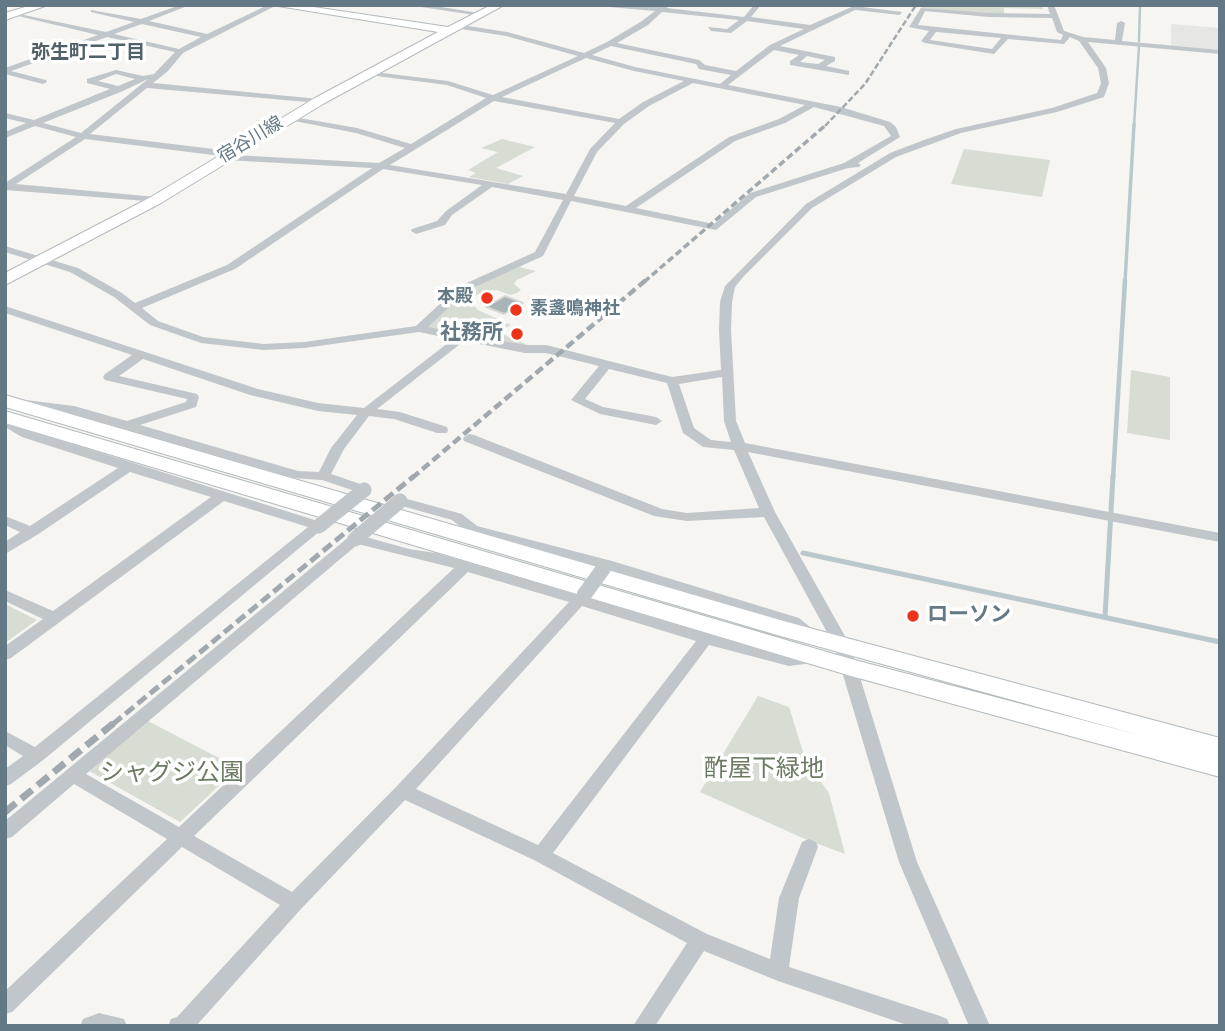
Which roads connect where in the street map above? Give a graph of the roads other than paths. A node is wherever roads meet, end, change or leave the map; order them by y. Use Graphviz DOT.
graph roads {
  1 [pos="43,5"];
  2 [pos="109,5"];
  3 [pos="172,5"];
  4 [pos="276,5"];
  5 [pos="411,5"];
  6 [pos="499,5"];
  7 [pos="589,5"];
  8 [pos="758,5"];
  9 [pos="184,6"];
  10 [pos="663,8"];
  11 [pos="1052,11"];
  12 [pos="900,13"];
  13 [pos="481,14"];
  14 [pos="11,16"];
  15 [pos="746,19"];
  16 [pos="142,22"];
  17 [pos="1121,23"];
  18 [pos="809,27"];
  19 [pos="453,28"];
  20 [pos="711,29"];
  21 [pos="934,29"];
  22 [pos="107,34"];
  23 [pos="1067,35"];
  24 [pos="208,36"];
  25 [pos="1007,36"];
  26 [pos="1082,39"];
  27 [pos="1118,42"];
  28 [pos="610,44"];
  29 [pos="773,47"];
  30 [pos="180,51"];
  31 [pos="1220,52"];
  32 [pos="805,54"];
  33 [pos="583,57"];
  34 [pos="819,67"];
  35 [pos="5,71"];
  36 [pos="369,73"];
  37 [pos="846,73"];
  38 [pos="737,74"];
  39 [pos="693,80"];
  40 [pos="43,82"];
  41 [pos="145,82"];
  42 [pos="722,86"];
  43 [pos="120,89"];
  44 [pos="493,98"];
  45 [pos="319,101"];
  46 [pos="813,104"];
  47 [pos="5,115"];
  48 [pos="288,119"];
  49 [pos="621,122"];
  50 [pos="34,123"];
  51 [pos="5,135"];
  52 [pos="83,136"];
  53 [pos="413,147"];
  54 [pos="228,155"];
  55 [pos="894,155"];
  56 [pos="847,165"];
  57 [pos="381,166"];
  58 [pos="490,184"];
  59 [pos="7,187"];
  60 [pos="567,198"];
  61 [pos="156,200"];
  62 [pos="809,206"];
  63 [pos="627,210"];
  64 [pos="416,231"];
  65 [pos="5,249"];
  66 [pos="45,260"];
  67 [pos="5,281"];
  68 [pos="134,307"];
  69 [pos="5,309"];
  70 [pos="419,329"];
  71 [pos="463,337"];
  72 [pos="142,354"];
  73 [pos="606,365"];
  74 [pos="727,373"];
  75 [pos="671,381"];
  76 [pos="7,411"];
  77 [pos="365,413"];
  78 [pos="656,421"];
  79 [pos="125,426"];
  80 [pos="442,430"];
  81 [pos="469,438"];
  82 [pos="740,446"];
  83 [pos="128,467"];
  84 [pos="323,476"];
  85 [pos="223,495"];
  86 [pos="768,512"];
  87 [pos="5,520"];
  88 [pos="319,526"];
  89 [pos="32,532"];
  90 [pos="1220,538"];
  91 [pos="355,539"];
  92 [pos="5,549"];
  93 [pos="465,566"];
  94 [pos="605,567"];
  95 [pos="5,595"];
  96 [pos="582,598"];
  97 [pos="54,618"];
  98 [pos="706,638"];
  99 [pos="818,648"];
  100 [pos="5,654"];
  101 [pos="846,656"];
  102 [pos="5,737"];
  103 [pos="1220,748"];
  104 [pos="36,756"];
  105 [pos="1220,767"];
  106 [pos="73,775"];
  107 [pos="5,779"];
  108 [pos="403,791"];
  109 [pos="5,832"];
  110 [pos="180,837"];
  111 [pos="809,847"];
  112 [pos="541,855"];
  113 [pos="294,903"];
  114 [pos="700,940"];
  115 [pos="778,972"];
  116 [pos="5,1005"];
  117 [pos="90,1026"];
  118 [pos="117,1026"];
  119 [pos="178,1026"];
  120 [pos="183,1026"];
  121 [pos="643,1026"];
  122 [pos="940,1026"];
  123 [pos="980,1026"];
  1 -- 14 [label="street"];
  2 -- 16 [label="street"];
  3 -- 9 [label="street"];
  4 -- 19 [label="street"];
  4 -- 24 [label="street"];
  5 -- 13 [label="street"];
  6 -- 13 [label="street, 宿谷川線"];
  7 -- 10 [label="street"];
  8 -- 15 [label="street"];
  9 -- 16 [label="street"];
  10 -- 15 [label="street"];
  10 -- 28 [label="street"];
  11 -- 21 [label="street"];
  11 -- 23 [label="street"];
  12 -- 18 [label="street"];
  13 -- 19 [label="street, 宿谷川線"];
  14 -- 22 [label="street"];
  15 -- 18 [label="street"];
  15 -- 20 [label="street"];
  16 -- 22 [label="street"];
  16 -- 24 [label="street"];
  17 -- 27 [label="street"];
  18 -- 29 [label="street"];
  19 -- 33 [label="street"];
  19 -- 36 [label="street, 宿谷川線"];
  21 -- 25 [label="street"];
  21 -- 25 [label="street"];
  22 -- 30 [label="street"];
  22 -- 35 [label="street"];
  23 -- 25 [label="street"];
  23 -- 26 [label="street"];
  24 -- 30 [label="street"];
  26 -- 27 [label="street"];
  26 -- 55 [label="street"];
  27 -- 31 [label="street"];
  28 -- 33 [label="street"];
  28 -- 38 [label="street"];
  29 -- 32 [label="street"];
  29 -- 38 [label="street"];
  30 -- 41 [label="street"];
  32 -- 34 [label="street"];
  32 -- 34 [label="street"];
  33 -- 39 [label="street"];
  33 -- 44 [label="street"];
  34 -- 37 [label="street"];
  35 -- 40 [label="street"];
  36 -- 44 [label="street"];
  36 -- 45 [label="street, 宿谷川線"];
  38 -- 42 [label="street"];
  39 -- 42 [label="street"];
  39 -- 49 [label="street"];
  41 -- 43 [label="street"];
  41 -- 43 [label="street"];
  41 -- 45 [label="street"];
  41 -- 52 [label="street"];
  42 -- 46 [label="street"];
  43 -- 50 [label="street"];
  44 -- 49 [label="street"];
  44 -- 53 [label="street"];
  45 -- 48 [label="street, 宿谷川線"];
  46 -- 56 [label="street"];
  46 -- 63 [label="street"];
  47 -- 50 [label="street"];
  48 -- 53 [label="street"];
  48 -- 54 [label="street, 宿谷川線"];
  49 -- 60 [label="street"];
  50 -- 51 [label="street"];
  50 -- 52 [label="street"];
  52 -- 54 [label="street"];
  52 -- 59 [label="street"];
  53 -- 57 [label="street"];
  54 -- 57 [label="street"];
  54 -- 61 [label="street, 宿谷川線"];
  55 -- 56 [label="street"];
  55 -- 62 [label="street"];
  56 -- 62 [label="street"];
  56 -- 63 [label="street"];
  57 -- 58 [label="street"];
  57 -- 68 [label="street"];
  58 -- 60 [label="street"];
  58 -- 64 [label="street"];
  59 -- 61 [label="street"];
  60 -- 63 [label="street"];
  60 -- 70 [label="street"];
  61 -- 66 [label="street, 宿谷川線"];
  62 -- 74 [label="street"];
  65 -- 66 [label="street"];
  66 -- 67 [label="street, 宿谷川線"];
  66 -- 68 [label="street"];
  68 -- 70 [label="street"];
  69 -- 72 [label="street"];
  70 -- 71 [label="street"];
  71 -- 73 [label="street"];
  71 -- 77 [label="street"];
  72 -- 77 [label="street"];
  72 -- 79 [label="street"];
  73 -- 75 [label="street"];
  73 -- 78 [label="street"];
  74 -- 75 [label="street"];
  74 -- 82 [label="street"];
  75 -- 82 [label="street"];
  76 -- 79 [label="street"];
  76 -- 83 [label="street"];
  76 -- 99 [label="street"];
  77 -- 80 [label="street"];
  77 -- 84 [label="street"];
  79 -- 84 [label="street"];
  81 -- 86 [label="street"];
  82 -- 86 [label="street"];
  82 -- 90 [label="street"];
  83 -- 85 [label="street"];
  83 -- 89 [label="street"];
  84 -- 88 [label="street, bridge"];
  85 -- 88 [label="street"];
  85 -- 97 [label="street"];
  86 -- 101 [label="street"];
  87 -- 89 [label="street"];
  88 -- 104 [label="street"];
  89 -- 92 [label="street"];
  91 -- 93 [label="street"];
  91 -- 94 [label="street, bridge"];
  91 -- 106 [label="street"];
  93 -- 96 [label="street"];
  93 -- 110 [label="street"];
  94 -- 96 [label="street, bridge"];
  94 -- 99 [label="street"];
  95 -- 97 [label="street"];
  96 -- 98 [label="street"];
  96 -- 108 [label="street"];
  97 -- 100 [label="street"];
  98 -- 99 [label="street"];
  98 -- 112 [label="street"];
  99 -- 101 [label="street"];
  101 -- 103 [label="street"];
  101 -- 105 [label="street"];
  101 -- 123 [label="street"];
  102 -- 104 [label="street"];
  104 -- 107 [label="street"];
  106 -- 109 [label="street"];
  106 -- 110 [label="street"];
  108 -- 112 [label="street"];
  108 -- 113 [label="street"];
  110 -- 113 [label="street"];
  110 -- 116 [label="street"];
  111 -- 115 [label="street"];
  112 -- 114 [label="street"];
  113 -- 120 [label="street"];
  114 -- 115 [label="street"];
  114 -- 121 [label="street"];
  115 -- 122 [label="street"];
  117 -- 118 [label="street"];
  119 -- 120 [label="street"];
}
